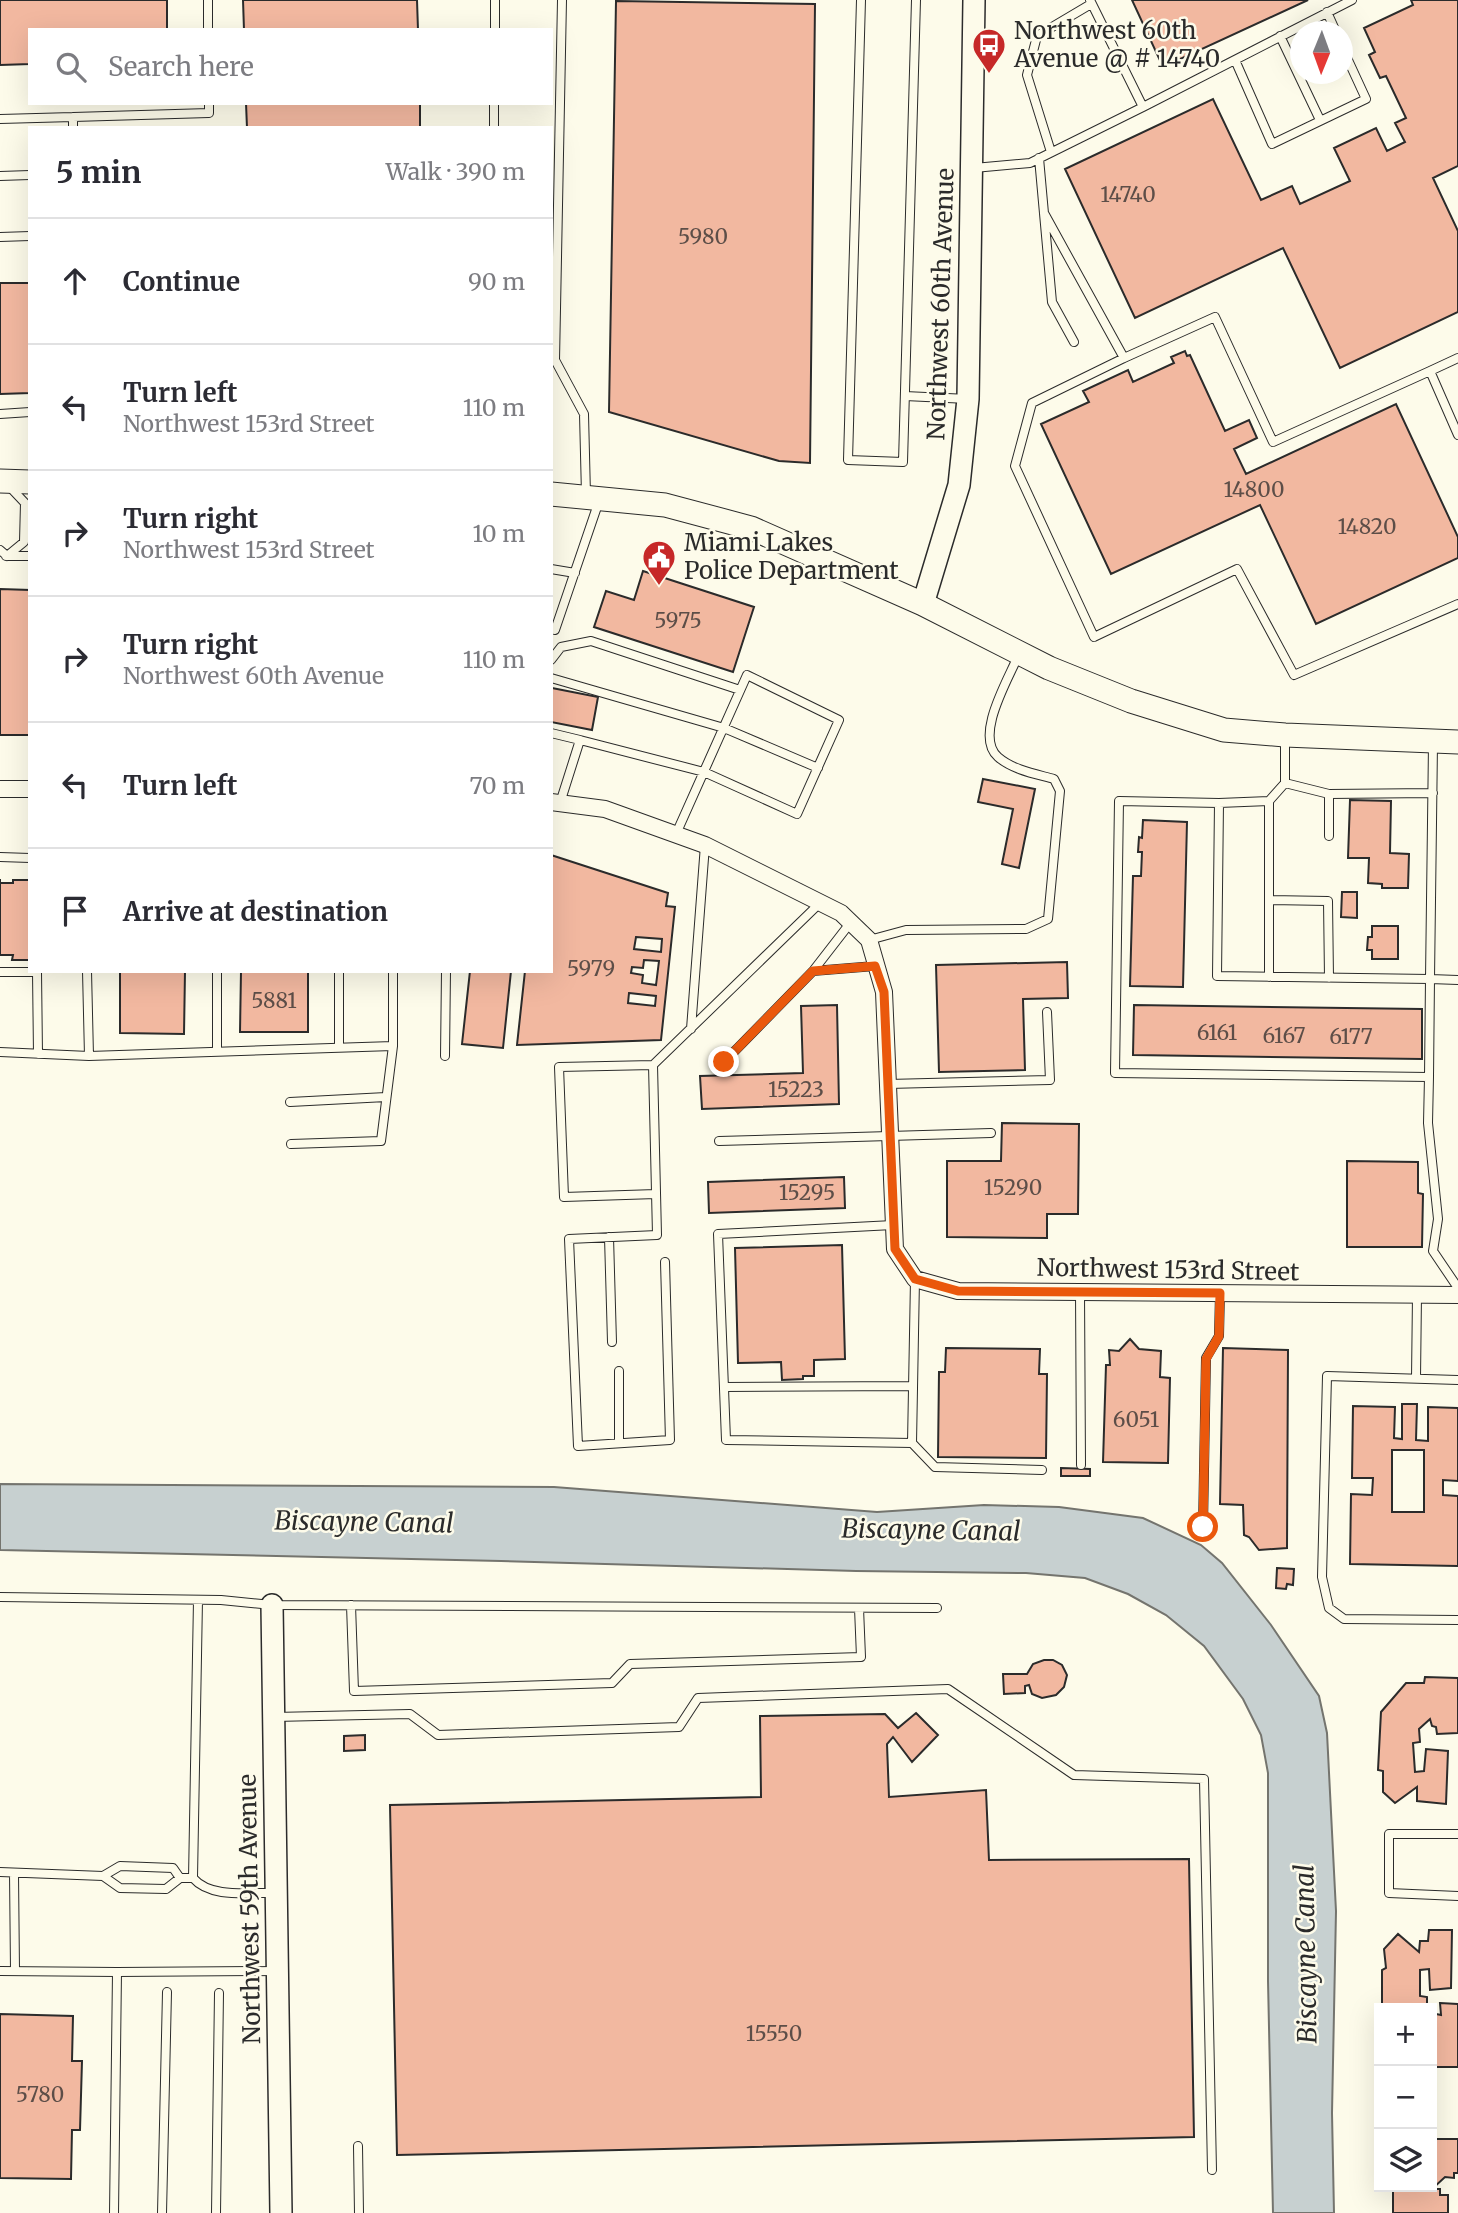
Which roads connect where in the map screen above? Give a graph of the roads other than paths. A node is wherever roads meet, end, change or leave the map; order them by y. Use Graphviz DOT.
graph roads {
  1 [pos="208,0"];
  2 [pos="495,0"];
  3 [pos="562,0"];
  4 [pos="861,0"];
  5 [pos="916,0"];
  6 [pos="974,0"];
  7 [pos="1352,0"];
  8 [pos="1091,2"];
  9 [pos="1327,12"];
  10 [pos="1331,21"];
  11 [pos="208,28"];
  12 [pos="495,28"];
  13 [pos="1280,36"];
  14 [pos="1235,60"];
  15 [pos="1353,71"];
  16 [pos="209,105"];
  17 [pos="494,105"];
  18 [pos="1143,107"];
  19 [pos="73,117"];
  20 [pos="0,119"];
  21 [pos="1320,120"];
  22 [pos="73,126"];
  23 [pos="494,126"];
  24 [pos="1051,152"];
  25 [pos="1039,158"];
  26 [pos="971,168"];
  27 [pos="28,175"];
  28 [pos="0,176"];
  29 [pos="1044,214"];
  30 [pos="28,236"];
  31 [pos="0,237"];
  32 [pos="1074,342"];
  33 [pos="1124,358"];
  34 [pos="1458,358"];
  35 [pos="1430,371"];
  36 [pos="905,397"];
  37 [pos="968,399"];
  38 [pos="28,412"];
  39 [pos="0,414"];
  40 [pos="1458,435"];
  41 [pos="28,482"];
  42 [pos="2,483"];
  43 [pos="553,494"];
  44 [pos="593,496"];
  45 [pos="0,550"];
  46 [pos="4,556"];
  47 [pos="28,556"];
  48 [pos="553,569"];
  49 [pos="575,573"];
  50 [pos="923,604"];
  51 [pos="1458,604"];
  52 [pos="553,630"];
  53 [pos="1019,653"];
  54 [pos="553,657"];
  55 [pos="553,679"];
  56 [pos="740,690"];
  57 [pos="723,728"];
  58 [pos="553,733"];
  59 [pos="1285,735"];
  60 [pos="580,740"];
  61 [pos="1433,741"];
  62 [pos="1458,742"];
  63 [pos="818,768"];
  64 [pos="704,772"];
  65 [pos="1285,783"];
  66 [pos="0,789"];
  67 [pos="28,789"];
  68 [pos="1433,793"];
  69 [pos="1329,794"];
  70 [pos="1269,801"];
  71 [pos="556,802"];
  72 [pos="1219,803"];
  73 [pos="676,834"];
  74 [pos="1329,836"];
  75 [pos="705,845"];
  76 [pos="0,857"];
  77 [pos="28,858"];
  78 [pos="1269,900"];
  79 [pos="821,902"];
  80 [pos="851,922"];
  81 [pos="869,940"];
  82 [pos="875,966"];
  83 [pos="813,971"];
  84 [pos="0,972"];
  85 [pos="28,972"];
  86 [pos="37,973"];
  87 [pos="87,973"];
  88 [pos="217,973"];
  89 [pos="339,973"];
  90 [pos="393,973"];
  91 [pos="446,973"];
  92 [pos="1269,977"];
  93 [pos="1329,978"];
  94 [pos="1430,979"];
  95 [pos="1458,980"];
  96 [pos="1047,1012"];
  97 [pos="691,1029"];
  98 [pos="393,1046"];
  99 [pos="339,1047"];
  100 [pos="217,1051"];
  101 [pos="0,1052"];
  102 [pos="38,1054"];
  103 [pos="89,1056"];
  104 [pos="445,1056"];
  105 [pos="724,1062"];
  106 [pos="653,1065"];
  107 [pos="1429,1077"];
  108 [pos="888,1084"];
  109 [pos="387,1097"];
  110 [pos="290,1102"];
  111 [pos="991,1133"];
  112 [pos="890,1136"];
  113 [pos="719,1141"];
  114 [pos="291,1144"];
  115 [pos="656,1194"];
  116 [pos="893,1225"];
  117 [pos="609,1237"];
  118 [pos="665,1262"];
  119 [pos="915,1279"];
  120 [pos="1458,1289"];
  121 [pos="1080,1292"];
  122 [pos="1220,1293"];
  123 [pos="1417,1295"];
  124 [pos="1458,1296"];
  125 [pos="612,1342"];
  126 [pos="619,1371"];
  127 [pos="1416,1378"];
  128 [pos="1458,1380"];
  129 [pos="913,1386"];
  130 [pos="724,1387"];
  131 [pos="619,1443"];
  132 [pos="912,1443"];
  133 [pos="1081,1465"];
  134 [pos="1042,1470"];
  135 [pos="1203,1527"];
  136 [pos="0,1597"];
  137 [pos="198,1600"];
  138 [pos="272,1605"];
  139 [pos="351,1605"];
  140 [pos="859,1608"];
  141 [pos="937,1608"];
  142 [pos="1458,1620"];
  143 [pos="274,1717"];
  144 [pos="1458,1834"];
  145 [pos="0,1872"];
  146 [pos="14,1872"];
  147 [pos="103,1877"];
  148 [pos="180,1878"];
  149 [pos="193,1878"];
  150 [pos="276,1893"];
  151 [pos="1458,1896"];
  152 [pos="0,1971"];
  153 [pos="15,1971"];
  154 [pos="278,1971"];
  155 [pos="117,1972"];
  156 [pos="167,1992"];
  157 [pos="219,1993"];
  158 [pos="358,2146"];
  159 [pos="1212,2170"];
  160 [pos="114,2213"];
  161 [pos="162,2213"];
  162 [pos="216,2213"];
  163 [pos="281,2213"];
  164 [pos="359,2213"];
  1 -- 11 [label="lane"];
  2 -- 12 [label="lane"];
  3 -- 44 [label="lane"];
  4 -- 36 [label="lane"];
  5 -- 36 [label="lane"];
  6 -- 26 [label="street, Northwest 60th Avenue"];
  7 -- 9 [label="lane"];
  8 -- 18 [label="lane"];
  8 -- 24 [label="lane"];
  9 -- 10 [label="lane"];
  9 -- 13 [label="lane"];
  13 -- 14 [label="lane"];
  13 -- 21 [label="lane"];
  14 -- 18 [label="lane"];
  14 -- 21 [label="lane"];
  15 -- 21 [label="lane"];
  16 -- 19 [label="lane"];
  17 -- 23 [label="lane"];
  18 -- 24 [label="lane"];
  19 -- 20 [label="lane"];
  19 -- 22 [label="lane"];
  24 -- 25 [label="lane"];
  25 -- 26 [label="lane"];
  25 -- 29 [label="lane"];
  26 -- 37 [label="street, Northwest 60th Avenue"];
  27 -- 28 [label="lane"];
  29 -- 32 [label="lane"];
  29 -- 33 [label="lane"];
  30 -- 31 [label="lane"];
  33 -- 35 [label="lane"];
  33 -- 51 [label="lane"];
  34 -- 35 [label="lane"];
  35 -- 40 [label="lane"];
  36 -- 37 [label="lane"];
  37 -- 50 [label="street, Northwest 60th Avenue"];
  38 -- 39 [label="lane"];
  41 -- 42 [label="main road"];
  42 -- 46 [label="lane"];
  43 -- 44 [label="main road"];
  44 -- 49 [label="lane"];
  44 -- 50 [label="main road"];
  45 -- 46 [label="lane"];
  46 -- 47 [label="lane"];
  48 -- 49 [label="lane"];
  49 -- 52 [label="lane"];
  50 -- 53 [label="main road"];
  53 -- 59 [label="main road"];
  53 -- 81 [label="lane"];
  54 -- 56 [label="lane"];
  55 -- 57 [label="lane"];
  56 -- 57 [label="lane"];
  56 -- 63 [label="lane"];
  57 -- 63 [label="lane"];
  57 -- 64 [label="lane"];
  58 -- 60 [label="lane"];
  59 -- 61 [label="main road"];
  59 -- 65 [label="lane"];
  60 -- 64 [label="lane"];
  60 -- 71 [label="lane"];
  61 -- 62 [label="main road"];
  61 -- 68 [label="lane"];
  63 -- 64 [label="lane"];
  64 -- 73 [label="lane"];
  65 -- 69 [label="lane"];
  65 -- 70 [label="lane"];
  66 -- 67 [label="street"];
  68 -- 69 [label="lane"];
  68 -- 94 [label="lane"];
  69 -- 74 [label="lane"];
  70 -- 72 [label="lane"];
  70 -- 78 [label="lane"];
  71 -- 73 [label="street"];
  72 -- 92 [label="lane"];
  72 -- 107 [label="lane"];
  73 -- 75 [label="street"];
  75 -- 79 [label="street"];
  75 -- 97 [label="lane"];
  76 -- 77 [label="lane"];
  78 -- 92 [label="lane"];
  78 -- 93 [label="lane"];
  79 -- 80 [label="street"];
  79 -- 97 [label="lane"];
  80 -- 81 [label="street"];
  80 -- 83 [label="lane"];
  81 -- 82 [label="street"];
  82 -- 83 [label="lane"];
  82 -- 108 [label="street"];
  83 -- 105 [label="lane"];
  84 -- 85 [label="lane"];
  86 -- 102 [label="lane"];
  87 -- 103 [label="lane"];
  88 -- 100 [label="lane"];
  89 -- 99 [label="lane"];
  90 -- 98 [label="lane"];
  91 -- 104 [label="lane"];
  92 -- 93 [label="lane"];
  93 -- 94 [label="lane"];
  94 -- 95 [label="lane"];
  94 -- 107 [label="lane"];
  96 -- 108 [label="lane"];
  97 -- 106 [label="lane"];
  98 -- 99 [label="lane"];
  98 -- 109 [label="lane"];
  99 -- 100 [label="lane"];
  100 -- 103 [label="lane"];
  101 -- 102 [label="lane"];
  102 -- 103 [label="lane"];
  106 -- 115 [label="lane"];
  106 -- 115 [label="lane"];
  107 -- 120 [label="lane"];
  108 -- 112 [label="street"];
  109 -- 110 [label="lane"];
  109 -- 114 [label="lane"];
  111 -- 112 [label="lane"];
  112 -- 113 [label="lane"];
  112 -- 116 [label="street"];
  115 -- 117 [label="lane"];
  116 -- 119 [label="street"];
  116 -- 130 [label="lane"];
  117 -- 125 [label="lane"];
  117 -- 131 [label="lane"];
  118 -- 131 [label="lane"];
  119 -- 121 [label="street, Northwest 153rd Street"];
  119 -- 129 [label="lane"];
  121 -- 122 [label="street, Northwest 153rd Street"];
  121 -- 133 [label="lane"];
  122 -- 123 [label="street, Northwest 153rd Street"];
  122 -- 135 [label="lane"];
  123 -- 124 [label="street, Northwest 153rd Street"];
  123 -- 127 [label="lane"];
  126 -- 131 [label="lane"];
  127 -- 128 [label="lane"];
  127 -- 142 [label="lane"];
  129 -- 130 [label="lane"];
  129 -- 132 [label="lane"];
  130 -- 132 [label="lane"];
  132 -- 134 [label="lane"];
  136 -- 137 [label="lane"];
  137 -- 138 [label="lane"];
  137 -- 149 [label="lane"];
  138 -- 139 [label="lane"];
  138 -- 143 [label="street, Northwest 59th Avenue"];
  139 -- 140 [label="lane"];
  139 -- 140 [label="lane"];
  140 -- 141 [label="lane"];
  143 -- 150 [label="street, Northwest 59th Avenue"];
  143 -- 159 [label="lane"];
  144 -- 151 [label="lane"];
  145 -- 146 [label="lane"];
  146 -- 147 [label="lane"];
  146 -- 153 [label="lane"];
  147 -- 148 [label="lane"];
  147 -- 148 [label="lane"];
  148 -- 149 [label="lane"];
  149 -- 150 [label="lane"];
  150 -- 154 [label="street, Northwest 59th Avenue"];
  152 -- 153 [label="lane"];
  153 -- 155 [label="lane"];
  154 -- 155 [label="lane"];
  154 -- 163 [label="street, Northwest 59th Avenue"];
  155 -- 160 [label="lane"];
  156 -- 161 [label="lane"];
  157 -- 162 [label="lane"];
  158 -- 164 [label="lane"];
}
